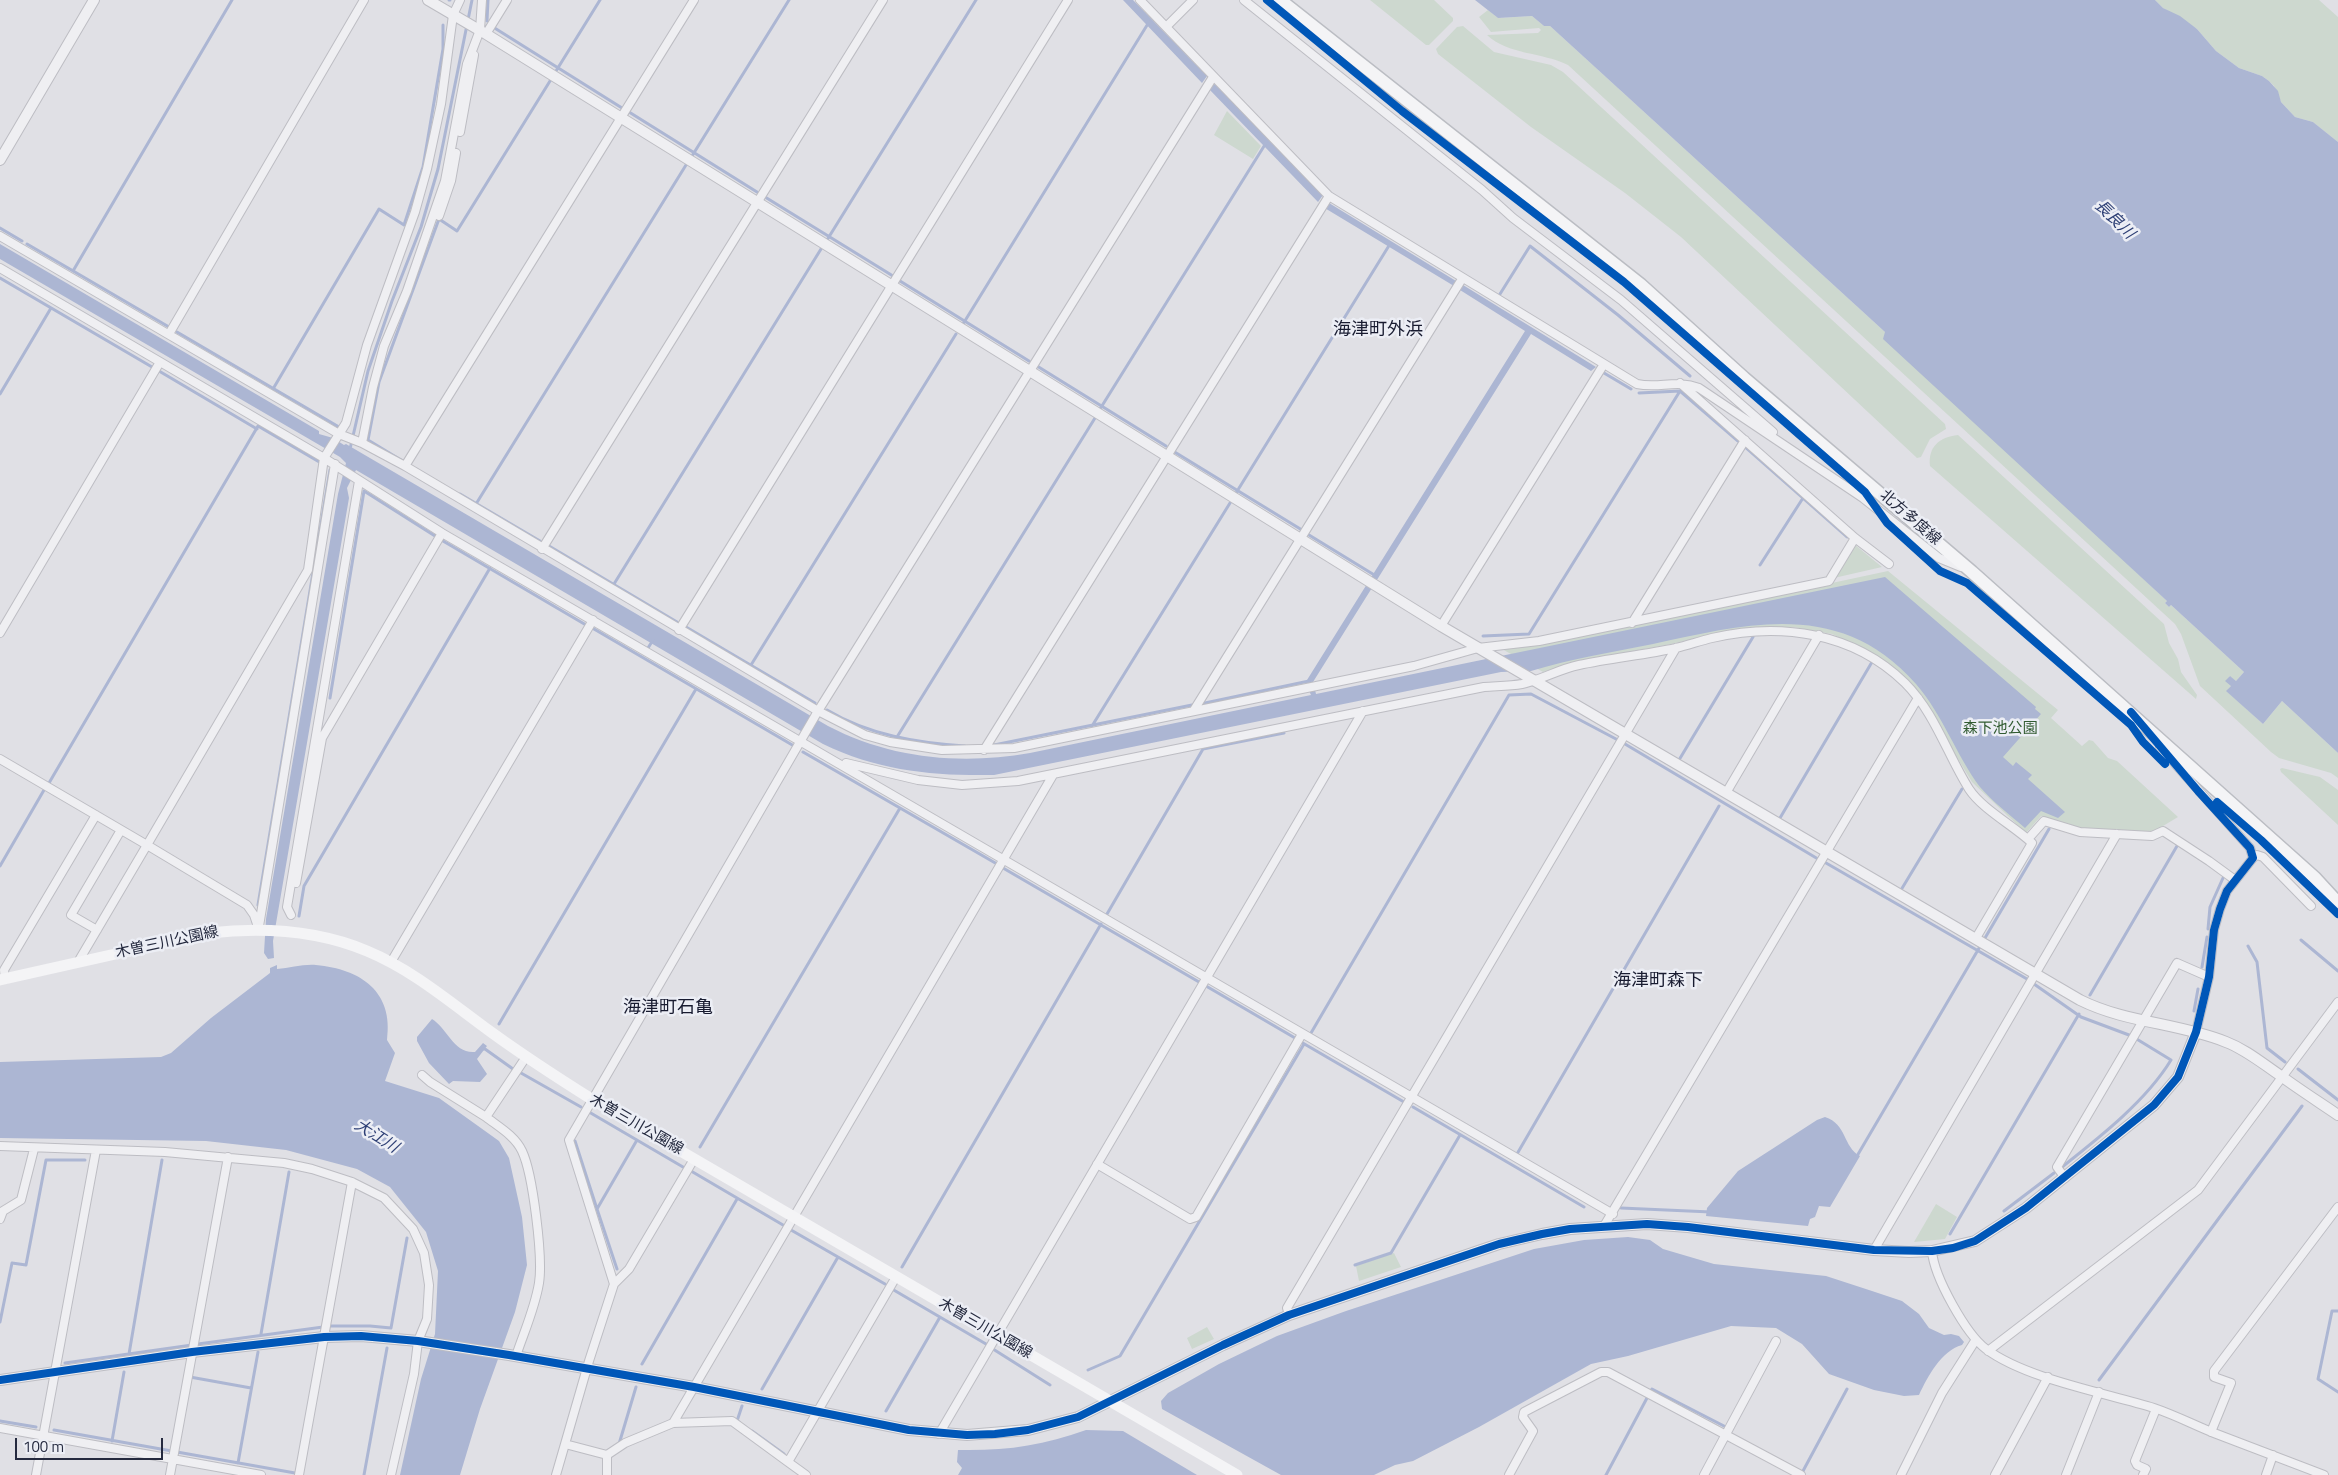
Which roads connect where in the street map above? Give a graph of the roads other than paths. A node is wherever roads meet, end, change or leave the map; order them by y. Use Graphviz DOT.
graph roads {
  1 [pos="94,0"];
  2 [pos="364,0"];
  3 [pos="428,0"];
  4 [pos="460,0"];
  5 [pos="482,0"];
  6 [pos="507,0"];
  7 [pos="694,0"];
  8 [pos="883,0"];
  9 [pos="1068,0"];
  10 [pos="1140,0"];
  11 [pos="1192,0"];
  12 [pos="1244,0"];
  13 [pos="1280,0"];
  14 [pos="454,15"];
  15 [pos="1166,27"];
  16 [pos="481,31"];
  17 [pos="474,46"];
  18 [pos="1213,77"];
  19 [pos="621,118"];
  20 [pos="0,160"];
  21 [pos="1329,196"];
  22 [pos="757,202"];
  23 [pos="439,216"];
  24 [pos="0,236"];
  25 [pos="0,268"];
  26 [pos="1462,279"];
  27 [pos="892,286"];
  28 [pos="169,334"];
  29 [pos="160,362"];
  30 [pos="1604,364"];
  31 [pos="1029,371"];
  32 [pos="1680,383"];
  33 [pos="340,435"];
  34 [pos="1745,440"];
  35 [pos="360,442"];
  36 [pos="1791,448"];
  37 [pos="326,455"];
  38 [pos="1165,456"];
  39 [pos="336,465"];
  40 [pos="405,466"];
  41 [pos="357,479"];
  42 [pos="442,533"];
  43 [pos="1856,538"];
  44 [pos="1300,539"];
  45 [pos="542,549"];
  46 [pos="1889,564"];
  47 [pos="1972,572"];
  48 [pos="593,620"];
  49 [pos="1632,622"];
  50 [pos="1441,626"];
  51 [pos="679,630"];
  52 [pos="0,634"];
  53 [pos="1818,635"];
  54 [pos="1676,648"];
  55 [pos="1481,650"];
  56 [pos="1532,680"];
  57 [pos="1918,698"];
  58 [pos="1194,710"];
  59 [pos="1363,711"];
  60 [pos="817,712"];
  61 [pos="2131,712"];
  62 [pos="1624,735"];
  63 [pos="802,740"];
  64 [pos="984,750"];
  65 [pos="0,759"];
  66 [pos="837,761"];
  67 [pos="1053,775"];
  68 [pos="1726,794"];
  69 [pos="96,815"];
  70 [pos="121,830"];
  71 [pos="2117,834"];
  72 [pos="2028,839"];
  73 [pos="147,845"];
  74 [pos="1826,852"];
  75 [pos="2253,858"];
  76 [pos="1004,860"];
  77 [pos="2235,880"];
  78 [pos="2338,903"];
  79 [pos="2311,906"];
  80 [pos="291,915"];
  81 [pos="96,930"];
  82 [pos="260,930"];
  83 [pos="283,931"];
  84 [pos="1980,940"];
  85 [pos="78,962"];
  86 [pos="391,962"];
  87 [pos="2035,974"];
  88 [pos="2208,977"];
  89 [pos="1206,978"];
  90 [pos="3,979"];
  91 [pos="2338,1002"];
  92 [pos="2142,1020"];
  93 [pos="2196,1032"];
  94 [pos="1302,1034"];
  95 [pos="526,1057"];
  96 [pos="422,1075"];
  97 [pos="2282,1077"];
  98 [pos="1411,1097"];
  99 [pos="592,1100"];
  100 [pos="2338,1115"];
  101 [pos="486,1117"];
  102 [pos="0,1146"];
  103 [pos="34,1148"];
  104 [pos="96,1150"];
  105 [pos="228,1156"];
  106 [pos="694,1159"];
  107 [pos="1097,1164"];
  108 [pos="2065,1178"];
  109 [pos="352,1182"];
  110 [pos="2338,1207"];
  111 [pos="1613,1214"];
  112 [pos="794,1218"];
  113 [pos="0,1219"];
  114 [pos="1604,1226"];
  115 [pos="1874,1250"];
  116 [pos="1932,1252"];
  117 [pos="896,1277"];
  118 [pos="614,1284"];
  119 [pos="1289,1315"];
  120 [pos="324,1336"];
  121 [pos="996,1336"];
  122 [pos="1975,1340"];
  123 [pos="1776,1341"];
  124 [pos="421,1342"];
  125 [pos="1988,1351"];
  126 [pos="192,1352"];
  127 [pos="512,1356"];
  128 [pos="587,1368"];
  129 [pos="56,1373"];
  130 [pos="2048,1377"];
  131 [pos="0,1380"];
  132 [pos="694,1387"];
  133 [pos="2099,1392"];
  134 [pos="1110,1400"];
  135 [pos="2156,1409"];
  136 [pos="817,1411"];
  137 [pos="673,1423"];
  138 [pos="0,1428"];
  139 [pos="2211,1432"];
  140 [pos="939,1434"];
  141 [pos="1726,1435"];
  142 [pos="43,1436"];
  143 [pos="565,1444"];
  144 [pos="607,1455"];
  145 [pos="2273,1455"];
  146 [pos="173,1459"];
  147 [pos="788,1462"];
  148 [pos="36,1475"];
  149 [pos="170,1475"];
  150 [pos="261,1475"];
  151 [pos="298,1475"];
  152 [pos="391,1475"];
  153 [pos="556,1475"];
  154 [pos="607,1475"];
  155 [pos="806,1475"];
  156 [pos="1237,1475"];
  157 [pos="1509,1475"];
  158 [pos="1704,1475"];
  159 [pos="1801,1475"];
  160 [pos="1901,1475"];
  161 [pos="1995,1475"];
  162 [pos="2066,1475"];
  163 [pos="2143,1475"];
  164 [pos="2266,1475"];
  165 [pos="2324,1475"];
  1 -- 20 [label="street"];
  2 -- 28 [label="street"];
  3 -- 14 [label="street"];
  4 -- 14 [label="street"];
  5 -- 16 [label="street"];
  6 -- 16 [label="street"];
  7 -- 19 [label="street"];
  8 -- 22 [label="street"];
  9 -- 27 [label="street"];
  10 -- 15 [label="street"];
  11 -- 15 [label="street"];
  12 -- 36 [label="street"];
  13 -- 47 [label="main road, 北方多度線"];
  14 -- 16 [label="street"];
  14 -- 33 [label="street"];
  15 -- 18 [label="street"];
  16 -- 17 [label="street"];
  16 -- 19 [label="street"];
  17 -- 23 [label="street"];
  17 -- 35 [label="street"];
  18 -- 21 [label="street"];
  18 -- 31 [label="street"];
  19 -- 22 [label="street"];
  19 -- 40 [label="street"];
  21 -- 26 [label="street"];
  21 -- 38 [label="street"];
  22 -- 27 [label="street"];
  22 -- 45 [label="street"];
  24 -- 28 [label="street"];
  25 -- 29 [label="street"];
  26 -- 30 [label="street"];
  26 -- 44 [label="street"];
  27 -- 31 [label="street"];
  27 -- 51 [label="street"];
  28 -- 33 [label="street"];
  29 -- 37 [label="street"];
  29 -- 52 [label="street"];
  30 -- 32 [label="street"];
  30 -- 50 [label="street"];
  31 -- 38 [label="street"];
  31 -- 60 [label="street"];
  32 -- 34 [label="street"];
  32 -- 36 [label="street"];
  33 -- 35 [label="street"];
  33 -- 37 [label="street"];
  34 -- 43 [label="street"];
  34 -- 49 [label="street"];
  35 -- 40 [label="street"];
  36 -- 47 [label="street"];
  37 -- 39 [label="street"];
  37 -- 73 [label="street"];
  38 -- 44 [label="street"];
  38 -- 64 [label="street"];
  39 -- 41 [label="street"];
  39 -- 82 [label="street"];
  40 -- 45 [label="street"];
  41 -- 42 [label="street"];
  41 -- 80 [label="street"];
  42 -- 48 [label="street"];
  42 -- 80 [label="street"];
  43 -- 46 [label="street"];
  43 -- 49 [label="street"];
  44 -- 50 [label="street"];
  44 -- 58 [label="street"];
  45 -- 51 [label="street"];
  47 -- 61 [label="main road, 北方多度線"];
  48 -- 63 [label="street"];
  48 -- 86 [label="street"];
  49 -- 55 [label="street"];
  50 -- 55 [label="street"];
  51 -- 60 [label="street"];
  53 -- 54 [label="street"];
  53 -- 57 [label="street"];
  53 -- 68 [label="street"];
  54 -- 56 [label="street"];
  54 -- 62 [label="street"];
  55 -- 56 [label="street"];
  55 -- 58 [label="street"];
  56 -- 59 [label="street"];
  56 -- 62 [label="street"];
  57 -- 72 [label="street"];
  57 -- 74 [label="street"];
  58 -- 64 [label="street"];
  59 -- 67 [label="street"];
  59 -- 89 [label="street"];
  60 -- 63 [label="street"];
  60 -- 64 [label="street"];
  61 -- 75 [label="street"];
  61 -- 78 [label="main road, 北方多度線"];
  62 -- 68 [label="street"];
  62 -- 98 [label="street"];
  63 -- 66 [label="street"];
  63 -- 99 [label="street"];
  65 -- 69 [label="street"];
  66 -- 67 [label="street"];
  66 -- 76 [label="street"];
  67 -- 76 [label="street"];
  68 -- 74 [label="street"];
  69 -- 70 [label="street"];
  69 -- 90 [label="street"];
  70 -- 73 [label="street"];
  70 -- 81 [label="street"];
  71 -- 72 [label="street"];
  71 -- 77 [label="street"];
  71 -- 87 [label="street"];
  72 -- 84 [label="street"];
  73 -- 81 [label="street"];
  73 -- 82 [label="street"];
  74 -- 84 [label="street"];
  74 -- 111 [label="street"];
  75 -- 77 [label="street"];
  75 -- 79 [label="street"];
  76 -- 89 [label="street"];
  76 -- 112 [label="street"];
  77 -- 88 [label="street"];
  80 -- 83 [label="street"];
  81 -- 85 [label="street"];
  82 -- 83 [label="main road, 木曽三川公園線"];
  82 -- 85 [label="main road, 木曽三川公園線"];
  83 -- 86 [label="main road, 木曽三川公園線"];
  84 -- 87 [label="street"];
  85 -- 90 [label="main road, 木曽三川公園線"];
  86 -- 95 [label="main road, 木曽三川公園線"];
  87 -- 92 [label="street"];
  87 -- 115 [label="street"];
  88 -- 92 [label="street"];
  88 -- 93 [label="street"];
  89 -- 94 [label="street"];
  89 -- 107 [label="street"];
  91 -- 97 [label="street"];
  92 -- 93 [label="street"];
  92 -- 108 [label="street"];
  93 -- 97 [label="street"];
  93 -- 108 [label="street"];
  94 -- 98 [label="street"];
  94 -- 107 [label="street"];
  95 -- 99 [label="main road, 木曽三川公園線"];
  95 -- 101 [label="street"];
  96 -- 101 [label="street"];
  97 -- 100 [label="street"];
  97 -- 125 [label="street"];
  98 -- 111 [label="street"];
  98 -- 119 [label="street"];
  99 -- 106 [label="main road, 木曽三川公園線"];
  99 -- 118 [label="street"];
  101 -- 127 [label="street"];
  102 -- 103 [label="street"];
  103 -- 104 [label="street"];
  103 -- 113 [label="street"];
  104 -- 105 [label="street"];
  104 -- 129 [label="street"];
  105 -- 109 [label="street"];
  105 -- 126 [label="street"];
  106 -- 112 [label="main road, 木曽三川公園線"];
  106 -- 118 [label="street"];
  107 -- 121 [label="street"];
  108 -- 116 [label="street"];
  109 -- 120 [label="street"];
  109 -- 124 [label="street"];
  110 -- 139 [label="street"];
  111 -- 114 [label="street"];
  112 -- 117 [label="main road, 木曽三川公園線"];
  112 -- 132 [label="street"];
  114 -- 115 [label="street"];
  114 -- 119 [label="street"];
  115 -- 116 [label="street"];
  116 -- 122 [label="street"];
  117 -- 121 [label="main road, 木曽三川公園線"];
  117 -- 136 [label="street"];
  118 -- 128 [label="street"];
  119 -- 134 [label="street"];
  120 -- 124 [label="street"];
  120 -- 126 [label="street"];
  120 -- 151 [label="street"];
  121 -- 134 [label="main road, 木曽三川公園線"];
  121 -- 140 [label="street"];
  122 -- 125 [label="street"];
  122 -- 160 [label="street"];
  123 -- 141 [label="street"];
  124 -- 127 [label="street"];
  124 -- 152 [label="street"];
  125 -- 130 [label="street"];
  126 -- 129 [label="street"];
  126 -- 146 [label="street"];
  127 -- 128 [label="street"];
  128 -- 132 [label="street"];
  128 -- 143 [label="street"];
  129 -- 131 [label="street"];
  129 -- 142 [label="street"];
  130 -- 133 [label="street"];
  130 -- 161 [label="street"];
  132 -- 136 [label="street"];
  132 -- 137 [label="street"];
  133 -- 135 [label="street"];
  133 -- 162 [label="street"];
  134 -- 140 [label="street"];
  134 -- 156 [label="main road, 木曽三川公園線"];
  135 -- 139 [label="street"];
  135 -- 163 [label="street"];
  136 -- 140 [label="street"];
  136 -- 147 [label="street"];
  137 -- 144 [label="street"];
  137 -- 147 [label="street"];
  138 -- 142 [label="street"];
  139 -- 145 [label="street"];
  141 -- 157 [label="street"];
  141 -- 158 [label="street"];
  141 -- 159 [label="street"];
  142 -- 146 [label="street"];
  142 -- 148 [label="street"];
  143 -- 144 [label="street"];
  143 -- 153 [label="street"];
  144 -- 154 [label="street"];
  145 -- 164 [label="street"];
  145 -- 165 [label="street"];
  146 -- 149 [label="street"];
  146 -- 150 [label="street"];
  147 -- 155 [label="street"];
}
